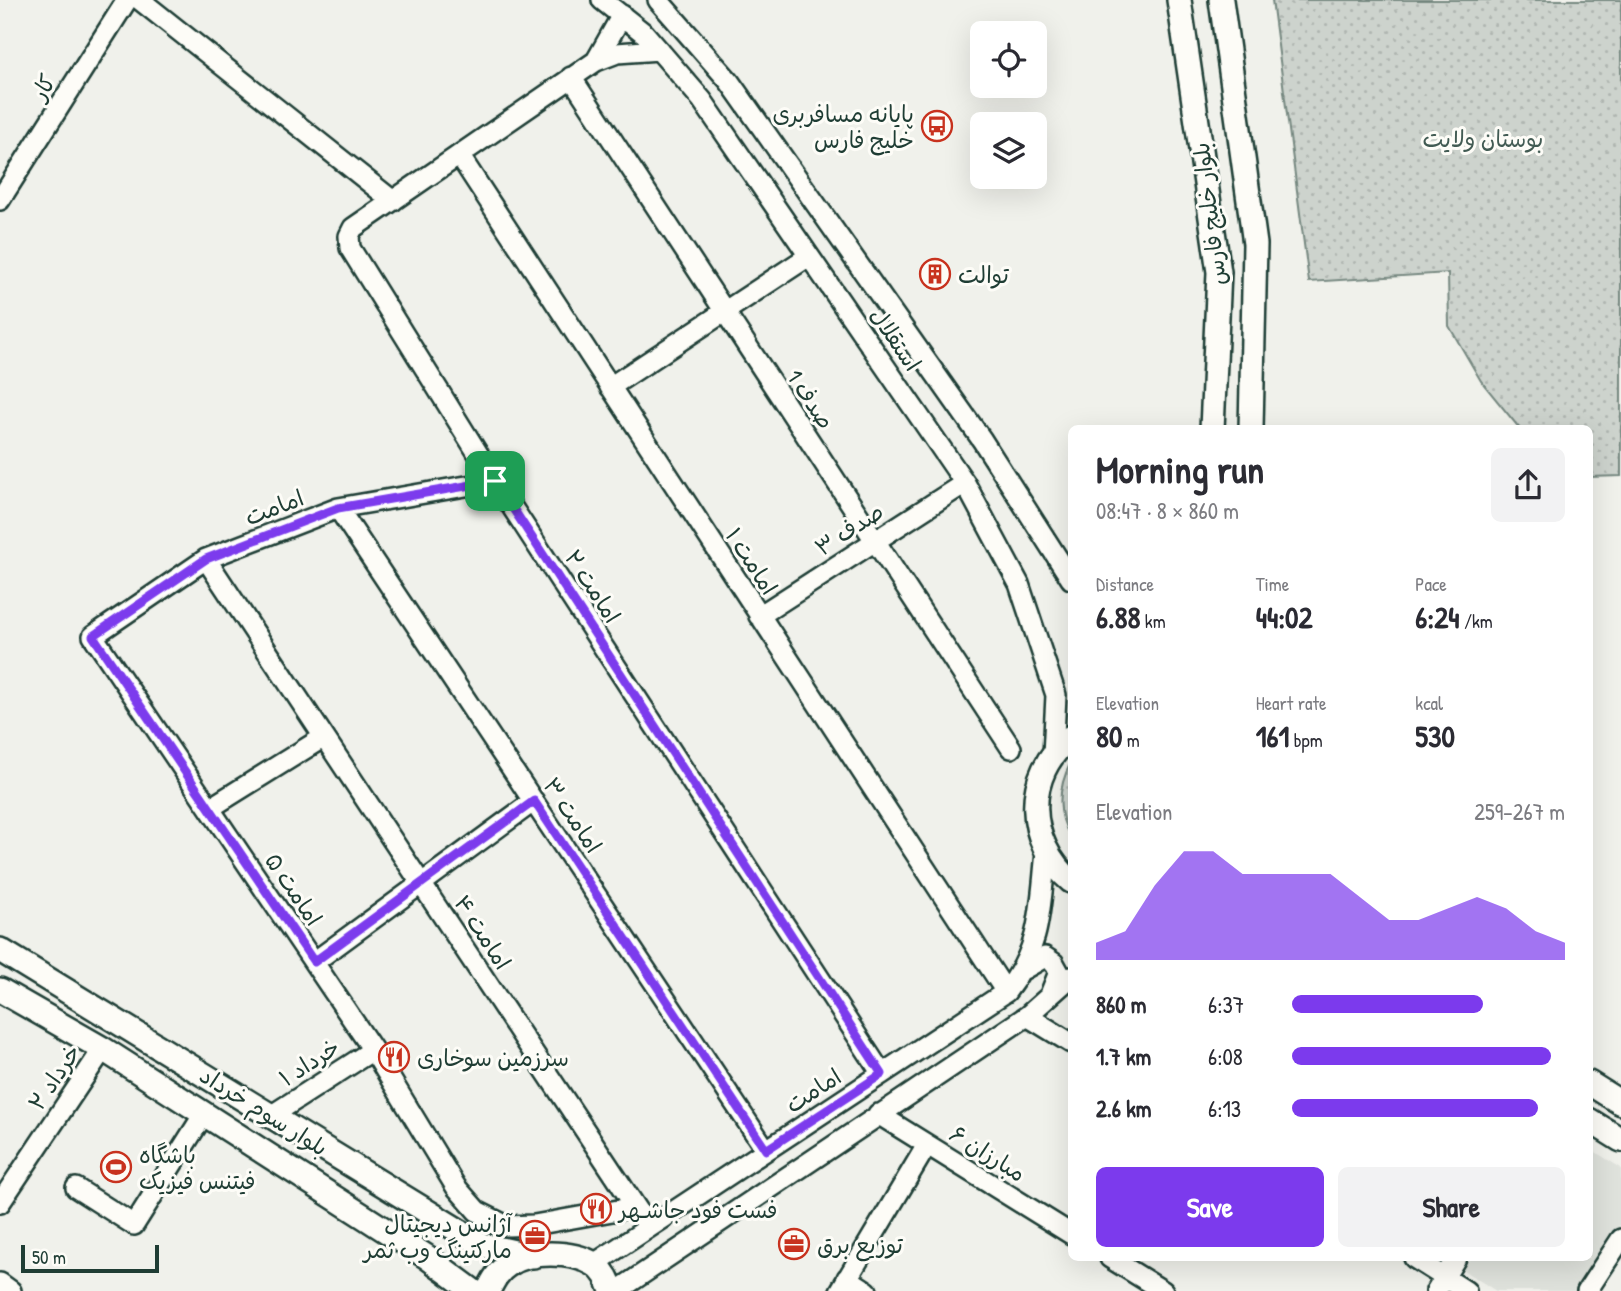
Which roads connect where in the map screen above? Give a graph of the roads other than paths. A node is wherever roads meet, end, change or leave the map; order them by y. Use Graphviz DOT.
graph roads {
  1 [pos="127,0"];
  2 [pos="140,0"];
  3 [pos="602,0"];
  4 [pos="658,0"];
  5 [pos="1179,0"];
  6 [pos="1221,0"];
  7 [pos="622,15"];
  8 [pos="659,50"];
  9 [pos="596,61"];
  10 [pos="571,76"];
  11 [pos="459,155"];
  12 [pos="0,200"];
  13 [pos="393,201"];
  14 [pos="810,256"];
  15 [pos="725,312"];
  16 [pos="610,387"];
  17 [pos="1212,425"];
  18 [pos="1251,425"];
  19 [pos="495,481"];
  20 [pos="965,482"];
  21 [pos="338,508"];
  22 [pos="875,541"];
  23 [pos="206,559"];
  24 [pos="1068,574"];
  25 [pos="759,616"];
  26 [pos="93,636"];
  27 [pos="324,737"];
  28 [pos="1068,740"];
  29 [pos="1011,748"];
  30 [pos="1053,755"];
  31 [pos="534,801"];
  32 [pos="209,808"];
  33 [pos="1046,852"];
  34 [pos="1068,878"];
  35 [pos="422,884"];
  36 [pos="0,950"];
  37 [pos="314,962"];
  38 [pos="1024,969"];
  39 [pos="1068,979"];
  40 [pos="0,990"];
  41 [pos="1006,992"];
  42 [pos="1047,999"];
  43 [pos="1027,1016"];
  44 [pos="1068,1041"];
  45 [pos="103,1049"];
  46 [pos="373,1050"];
  47 [pos="882,1074"];
  48 [pos="1593,1086"];
  49 [pos="1621,1103"];
  50 [pos="204,1114"];
  51 [pos="878,1114"];
  52 [pos="272,1115"];
  53 [pos="1593,1122"];
  54 [pos="1621,1140"];
  55 [pos="927,1145"];
  56 [pos="766,1150"];
  57 [pos="76,1188"];
  58 [pos="0,1203"];
  59 [pos="635,1207"];
  60 [pos="438,1219"];
  61 [pos="649,1227"];
  62 [pos="1068,1232"];
  63 [pos="1620,1244"];
  64 [pos="533,1256"];
  65 [pos="427,1257"];
  66 [pos="1115,1261"];
  67 [pos="1416,1261"];
  68 [pos="1454,1261"];
  69 [pos="593,1264"];
  70 [pos="0,1283"];
  71 [pos="1440,1284"];
  72 [pos="844,1285"];
  73 [pos="11,1291"];
  74 [pos="473,1291"];
  75 [pos="488,1291"];
  76 [pos="615,1291"];
  77 [pos="867,1291"];
  78 [pos="1163,1291"];
  79 [pos="1465,1291"];
  80 [pos="1587,1291"];
  1 -- 12 [label="street, کار"];
  2 -- 13 [label="street"];
  3 -- 7 [label="street, استقلال"];
  4 -- 24 [label="street, استقلال"];
  5 -- 17 [label="main road, بلوار خلیج فارس"];
  6 -- 18 [label="main road, بلوار خلیج فارس"];
  7 -- 8 [label="street, استقلال"];
  7 -- 9 [label="street"];
  8 -- 9 [label="street"];
  8 -- 14 [label="street, استقلال"];
  9 -- 10 [label="street, امامت ۲"];
  10 -- 11 [label="street, امامت ۲"];
  10 -- 15 [label="street, صدف 1"];
  11 -- 13 [label="street, امامت ۲"];
  11 -- 16 [label="street, امامت ۱"];
  13 -- 19 [label="street, امامت ۲"];
  14 -- 15 [label="street"];
  14 -- 20 [label="street, استقلال"];
  15 -- 16 [label="street"];
  15 -- 22 [label="street, صدف 1"];
  16 -- 25 [label="street, امامت ۱"];
  19 -- 21 [label="street, امامت"];
  19 -- 47 [label="street, امامت ۲"];
  20 -- 22 [label="street, صدف ۳"];
  20 -- 30 [label="street, استقلال"];
  21 -- 23 [label="street, امامت"];
  21 -- 31 [label="street, امامت ۳"];
  22 -- 25 [label="street, صدف ۳"];
  22 -- 29 [label="street, صدف 1"];
  23 -- 26 [label="street, امامت"];
  23 -- 27 [label="street, امامت ۴"];
  25 -- 41 [label="street, امامت ۱"];
  26 -- 32 [label="street, امامت ۵"];
  27 -- 32 [label="street"];
  27 -- 35 [label="street, امامت ۴"];
  28 -- 30 [label="main road"];
  30 -- 33 [label="main road"];
  31 -- 35 [label="street"];
  31 -- 56 [label="street, امامت ۳"];
  32 -- 37 [label="street, امامت ۵"];
  33 -- 34 [label="main road"];
  33 -- 38 [label="street, امامت"];
  35 -- 37 [label="street"];
  35 -- 59 [label="street, امامت ۴"];
  36 -- 52 [label="main road, بلوار سوم خرداد"];
  37 -- 46 [label="street, امامت ۵"];
  38 -- 41 [label="street, امامت"];
  38 -- 42 [label="street"];
  39 -- 42 [label="street"];
  40 -- 45 [label="main road, بلوار سوم خرداد"];
  41 -- 47 [label="street, امامت"];
  42 -- 43 [label="street"];
  43 -- 44 [label="street"];
  43 -- 51 [label="street"];
  45 -- 50 [label="main road, بلوار سوم خرداد"];
  45 -- 58 [label="street, خرداد ۲"];
  46 -- 52 [label="street, خرداد ۱"];
  46 -- 59 [label="street, امامت ۵"];
  47 -- 56 [label="street, امامت"];
  48 -- 49 [label="main road"];
  50 -- 57 [label="street"];
  50 -- 65 [label="main road, بلوار سوم خرداد"];
  51 -- 55 [label="street, مبارزان ۶"];
  51 -- 76 [label="street"];
  52 -- 60 [label="main road, بلوار سوم خرداد"];
  53 -- 54 [label="main road"];
  55 -- 62 [label="street, مبارزان ۶"];
  55 -- 72 [label="street"];
  56 -- 61 [label="street, امامت"];
  59 -- 61 [label="street, امامت ۴"];
  60 -- 64 [label="main road, بلوار سوم خرداد"];
  60 -- 65 [label="main road"];
  61 -- 69 [label="street, امامت"];
  63 -- 80 [label="street"];
  64 -- 69 [label="main road, بلوار سوم خرداد"];
  64 -- 75 [label="main road"];
  65 -- 74 [label="main road, بلوار سوم خرداد"];
  66 -- 78 [label="street"];
  67 -- 71 [label="street"];
  68 -- 71 [label="street"];
  69 -- 76 [label="main road"];
  70 -- 73 [label="street"];
  71 -- 79 [label="street"];
  72 -- 77 [label="street"];
}
